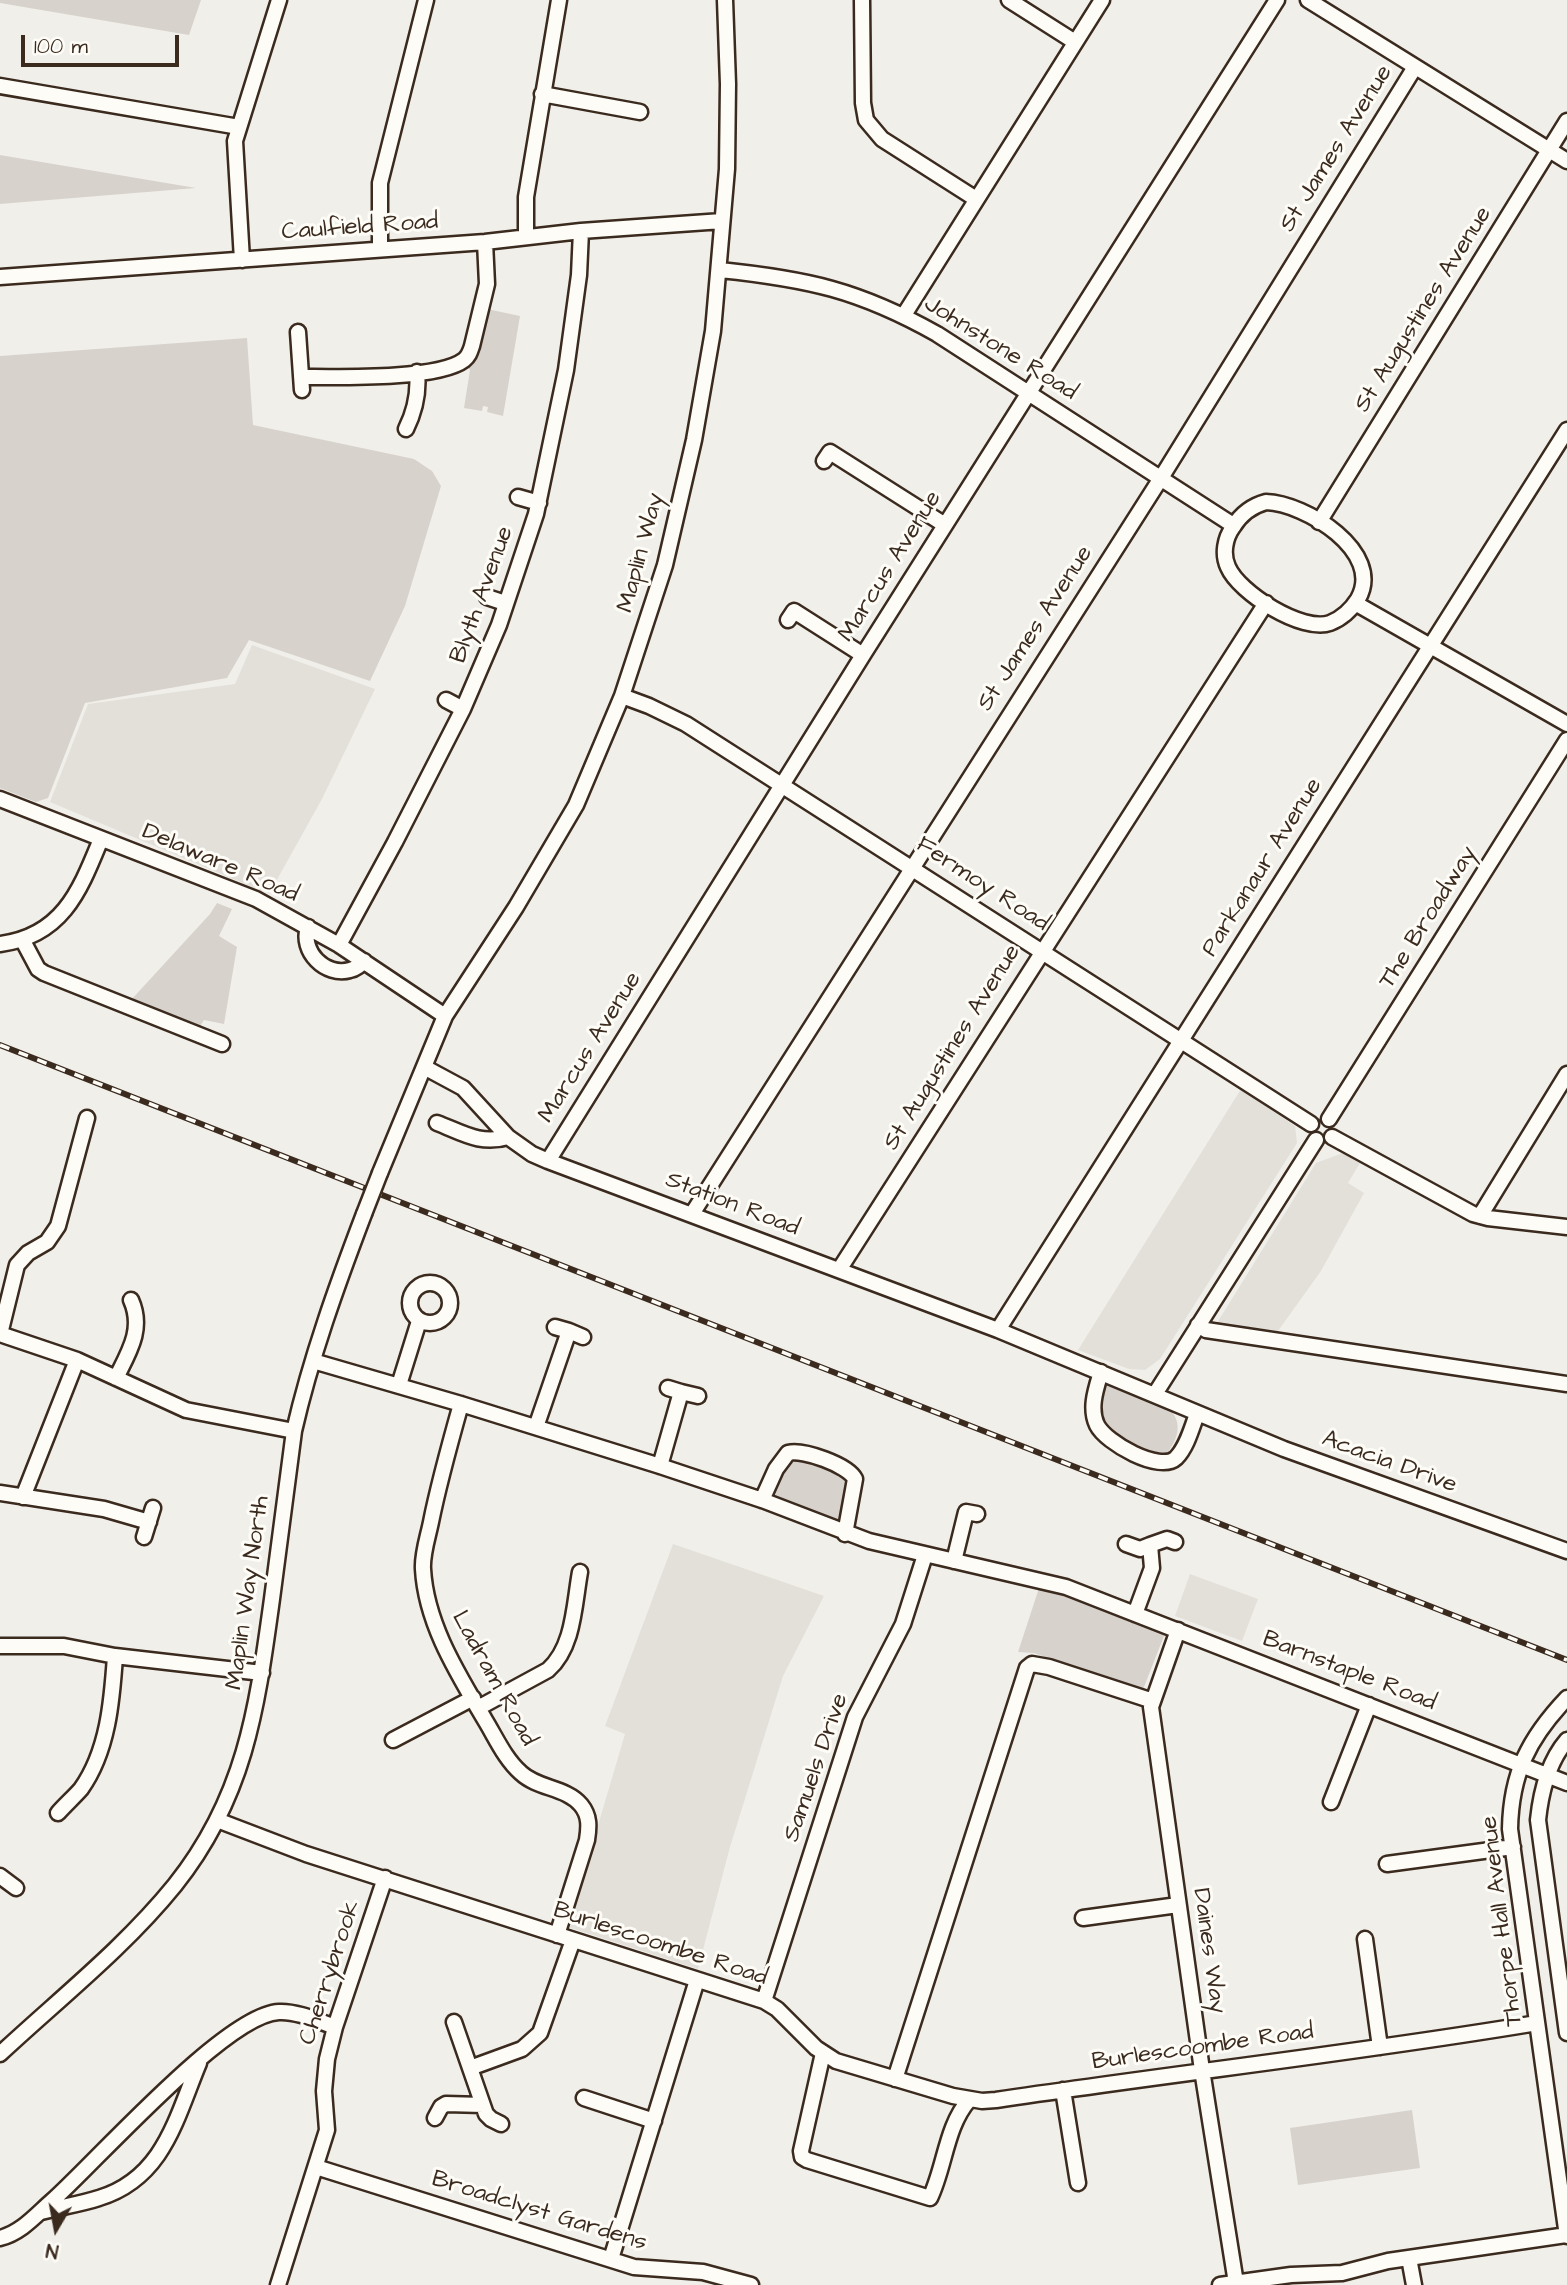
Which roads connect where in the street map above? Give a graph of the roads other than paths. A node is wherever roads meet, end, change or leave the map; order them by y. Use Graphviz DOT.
graph roads {
  1 [pos="279,0"];
  2 [pos="426,0"];
  3 [pos="559,0"];
  4 [pos="725,0"];
  5 [pos="862,0"];
  6 [pos="1009,0"];
  7 [pos="1102,0"];
  8 [pos="1277,0"];
  9 [pos="1308,0"];
  10 [pos="1075,43"];
  11 [pos="1415,67"];
  12 [pos="0,86"];
  13 [pos="542,94"];
  14 [pos="640,112"];
  15 [pos="1567,121"];
  16 [pos="239,127"];
  17 [pos="1548,151"];
  18 [pos="1567,161"];
  19 [pos="976,199"];
  20 [pos="722,221"];
  21 [pos="580,231"];
  22 [pos="526,237"];
  23 [pos="485,242"];
  24 [pos="380,249"];
  25 [pos="243,260"];
  26 [pos="720,270"];
  27 [pos="0,277"];
  28 [pos="904,315"];
  29 [pos="298,332"];
  30 [pos="417,372"];
  31 [pos="1027,394"];
  32 [pos="413,420"];
  33 [pos="1567,430"];
  34 [pos="831,451"];
  35 [pos="1161,478"];
  36 [pos="518,497"];
  37 [pos="538,503"];
  38 [pos="1319,522"];
  39 [pos="945,525"];
  40 [pos="1233,525"];
  41 [pos="487,597"];
  42 [pos="505,603"];
  43 [pos="1266,603"];
  44 [pos="1355,603"];
  45 [pos="794,611"];
  46 [pos="1430,647"];
  47 [pos="863,655"];
  48 [pos="622,696"];
  49 [pos="446,700"];
  50 [pos="463,709"];
  51 [pos="1567,724"];
  52 [pos="1567,740"];
  53 [pos="782,785"];
  54 [pos="0,799"];
  55 [pos="101,839"];
  56 [pos="911,867"];
  57 [pos="308,927"];
  58 [pos="22,939"];
  59 [pos="0,944"];
  60 [pos="339,945"];
  61 [pos="1042,951"];
  62 [pos="364,961"];
  63 [pos="445,1016"];
  64 [pos="1182,1041"];
  65 [pos="222,1044"];
  66 [pos="424,1067"];
  67 [pos="1567,1074"];
  68 [pos="88,1118"];
  69 [pos="1329,1119"];
  70 [pos="437,1123"];
  71 [pos="1311,1124"];
  72 [pos="508,1137"];
  73 [pos="1332,1137"];
  74 [pos="1316,1140"];
  75 [pos="548,1161"];
  76 [pos="692,1214"];
  77 [pos="1480,1216"];
  78 [pos="1567,1227"];
  79 [pos="839,1270"];
  80 [pos="131,1300"];
  81 [pos="944,1310"];
  82 [pos="419,1321"];
  83 [pos="1198,1325"];
  84 [pos="998,1330"];
  85 [pos="0,1334"];
  86 [pos="583,1337"];
  87 [pos="78,1360"];
  88 [pos="313,1361"];
  89 [pos="1101,1372"];
  90 [pos="116,1378"];
  91 [pos="1567,1384"];
  92 [pos="399,1385"];
  93 [pos="1155,1394"];
  94 [pos="698,1396"];
  95 [pos="461,1404"];
  96 [pos="1198,1414"];
  97 [pos="536,1427"];
  98 [pos="294,1431"];
  99 [pos="660,1466"];
  100 [pos="0,1493"];
  101 [pos="23,1497"];
  102 [pos="762,1500"];
  103 [pos="966,1511"];
  104 [pos="845,1534"];
  105 [pos="144,1538"];
  106 [pos="1175,1542"];
  107 [pos="1126,1544"];
  108 [pos="1150,1545"];
  109 [pos="1567,1551"];
  110 [pos="925,1555"];
  111 [pos="954,1561"];
  112 [pos="580,1572"];
  113 [pos="1135,1614"];
  114 [pos="1178,1630"];
  115 [pos="0,1646"];
  116 [pos="115,1656"];
  117 [pos="262,1673"];
  118 [pos="1567,1698"];
  119 [pos="1153,1701"];
  120 [pos="475,1703"];
  121 [pos="1369,1705"];
  122 [pos="393,1740"];
  123 [pos="1567,1740"];
  124 [pos="1521,1764"];
  125 [pos="1547,1775"];
  126 [pos="1567,1783"];
  127 [pos="1331,1802"];
  128 [pos="58,1813"];
  129 [pos="217,1820"];
  130 [pos="1513,1847"];
  131 [pos="1387,1864"];
  132 [pos="0,1876"];
  133 [pos="386,1878"];
  134 [pos="16,1888"];
  135 [pos="1178,1905"];
  136 [pos="1083,1918"];
  137 [pos="557,1935"];
  138 [pos="1365,1939"];
  139 [pos="573,1940"];
  140 [pos="697,1980"];
  141 [pos="764,2001"];
  142 [pos="454,2022"];
  143 [pos="1537,2023"];
  144 [pos="1566,2023"];
  145 [pos="335,2027"];
  146 [pos="1380,2047"];
  147 [pos="823,2053"];
  148 [pos="0,2054"];
  149 [pos="201,2058"];
  150 [pos="470,2068"];
  151 [pos="1202,2070"];
  152 [pos="895,2079"];
  153 [pos="173,2083"];
  154 [pos="1063,2090"];
  155 [pos="187,2091"];
  156 [pos="584,2098"];
  157 [pos="969,2100"];
  158 [pos="483,2105"];
  159 [pos="435,2118"];
  160 [pos="654,2121"];
  161 [pos="501,2124"];
  162 [pos="316,2167"];
  163 [pos="1077,2183"];
  164 [pos="67,2188"];
  165 [pos="74,2204"];
  166 [pos="39,2212"];
  167 [pos="1567,2235"];
  168 [pos="0,2238"];
  169 [pos="1409,2258"];
  170 [pos="611,2259"];
  171 [pos="1236,2283"];
  172 [pos="278,2285"];
  173 [pos="751,2285"];
  174 [pos="1220,2285"];
  175 [pos="1414,2285"];
  1 -- 16 [label="street"];
  2 -- 24 [label="street"];
  3 -- 13 [label="street"];
  4 -- 20 [label="street, Maplin Way"];
  5 -- 19 [label="street"];
  6 -- 10 [label="street"];
  7 -- 10 [label="street"];
  8 -- 31 [label="street, Marcus Avenue"];
  9 -- 11 [label="street"];
  10 -- 19 [label="street"];
  11 -- 17 [label="street"];
  11 -- 35 [label="street, St James Avenue"];
  12 -- 16 [label="street"];
  13 -- 14 [label="street"];
  13 -- 22 [label="street"];
  15 -- 17 [label="street, St Augustines Avenue"];
  16 -- 25 [label="street"];
  17 -- 18 [label="street"];
  17 -- 38 [label="street, St Augustines Avenue"];
  19 -- 28 [label="street"];
  20 -- 21 [label="street, Caulfield Road"];
  20 -- 26 [label="street, Maplin Way"];
  21 -- 22 [label="street, Caulfield Road"];
  21 -- 37 [label="street, Blyth Avenue"];
  22 -- 23 [label="street, Caulfield Road"];
  23 -- 24 [label="street, Caulfield Road"];
  23 -- 30 [label="street"];
  24 -- 25 [label="street, Caulfield Road"];
  25 -- 27 [label="street, Caulfield Road"];
  26 -- 28 [label="street, Johnstone Road"];
  26 -- 48 [label="street, Maplin Way"];
  28 -- 31 [label="street, Johnstone Road"];
  29 -- 30 [label="street"];
  30 -- 32 [label="street"];
  31 -- 35 [label="street, Johnstone Road"];
  31 -- 39 [label="street, Marcus Avenue"];
  33 -- 46 [label="street, Parkanaur Avenue"];
  34 -- 39 [label="street"];
  35 -- 40 [label="street, Johnstone Road"];
  35 -- 56 [label="street, St James Avenue"];
  36 -- 37 [label="street"];
  37 -- 42 [label="street, Blyth Avenue"];
  38 -- 40 [label="street"];
  38 -- 44 [label="street"];
  39 -- 47 [label="street, Marcus Avenue"];
  40 -- 43 [label="street"];
  41 -- 42 [label="street"];
  42 -- 50 [label="street, Blyth Avenue"];
  43 -- 44 [label="street"];
  43 -- 61 [label="street, St Augustines Avenue"];
  44 -- 46 [label="street"];
  45 -- 47 [label="street"];
  46 -- 51 [label="street"];
  46 -- 64 [label="street, Parkanaur Avenue"];
  47 -- 53 [label="street, Marcus Avenue"];
  48 -- 53 [label="street, Fermoy Road"];
  48 -- 63 [label="street, Maplin Way"];
  49 -- 50 [label="street"];
  50 -- 60 [label="street, Blyth Avenue"];
  52 -- 69 [label="street, The Broadway"];
  53 -- 56 [label="street, Fermoy Road"];
  53 -- 75 [label="street, Marcus Avenue"];
  54 -- 55 [label="street, Delaware Road"];
  55 -- 57 [label="street, Delaware Road"];
  55 -- 58 [label="street"];
  56 -- 61 [label="street, Fermoy Road"];
  56 -- 76 [label="street, St James Avenue"];
  57 -- 60 [label="street, Delaware Road"];
  57 -- 62 [label="street"];
  58 -- 59 [label="street"];
  58 -- 65 [label="street"];
  60 -- 62 [label="street, Delaware Road"];
  61 -- 64 [label="street, Fermoy Road"];
  61 -- 79 [label="street, St Augustines Avenue"];
  62 -- 63 [label="street, Delaware Road"];
  63 -- 66 [label="street, Maplin Way"];
  64 -- 71 [label="street, Fermoy Road"];
  64 -- 84 [label="street, Parkanaur Avenue"];
  66 -- 72 [label="street, Station Road"];
  66 -- 88 [label="street, Maplin Way North, bridge"];
  67 -- 77 [label="street"];
  68 -- 85 [label="street"];
  69 -- 71 [label="street"];
  69 -- 73 [label="street"];
  70 -- 72 [label="street"];
  71 -- 74 [label="street"];
  72 -- 75 [label="street, Station Road"];
  73 -- 74 [label="street"];
  73 -- 77 [label="street"];
  74 -- 83 [label="street"];
  75 -- 76 [label="street, Station Road"];
  76 -- 79 [label="street, Station Road"];
  77 -- 78 [label="street"];
  79 -- 81 [label="street, Station Road"];
  80 -- 90 [label="street"];
  81 -- 84 [label="street, Acacia Drive"];
  82 -- 92 [label="street"];
  83 -- 91 [label="street"];
  83 -- 93 [label="street"];
  84 -- 89 [label="street, Acacia Drive"];
  85 -- 87 [label="street"];
  86 -- 97 [label="street"];
  87 -- 90 [label="street"];
  87 -- 101 [label="street"];
  88 -- 92 [label="street, Barnstaple Road"];
  88 -- 98 [label="street, Maplin Way North"];
  89 -- 93 [label="street, Acacia Drive"];
  89 -- 96 [label="street"];
  90 -- 98 [label="street"];
  92 -- 95 [label="street, Barnstaple Road"];
  93 -- 96 [label="street, Acacia Drive"];
  94 -- 99 [label="street"];
  95 -- 97 [label="street, Barnstaple Road"];
  95 -- 120 [label="street, Ladram Road"];
  96 -- 109 [label="street, Acacia Drive"];
  97 -- 99 [label="street, Barnstaple Road"];
  98 -- 117 [label="street, Maplin Way North"];
  99 -- 102 [label="street, Barnstaple Road"];
  100 -- 101 [label="street"];
  101 -- 105 [label="street"];
  102 -- 104 [label="street, Barnstaple Road"];
  102 -- 104 [label="street"];
  103 -- 111 [label="street"];
  104 -- 110 [label="street, Barnstaple Road"];
  106 -- 108 [label="street"];
  107 -- 108 [label="street"];
  108 -- 113 [label="street"];
  110 -- 111 [label="street, Barnstaple Road"];
  110 -- 141 [label="street, Samuels Drive"];
  111 -- 113 [label="street, Barnstaple Road"];
  112 -- 120 [label="street"];
  113 -- 114 [label="street, Barnstaple Road"];
  114 -- 119 [label="street, Daines Way"];
  114 -- 121 [label="street, Barnstaple Road"];
  115 -- 116 [label="street"];
  116 -- 117 [label="street"];
  116 -- 128 [label="street"];
  117 -- 129 [label="street, Maplin Way North"];
  118 -- 124 [label="street, Thorpe Hall Avenue"];
  119 -- 135 [label="street, Daines Way"];
  119 -- 152 [label="street"];
  120 -- 122 [label="street"];
  120 -- 137 [label="street, Ladram Road"];
  121 -- 124 [label="street, Barnstaple Road"];
  121 -- 127 [label="street"];
  123 -- 125 [label="street, Thorpe Hall Avenue"];
  124 -- 125 [label="street, Barnstaple Road"];
  124 -- 130 [label="street, Thorpe Hall Avenue"];
  125 -- 126 [label="street, Barnstaple Road"];
  125 -- 144 [label="street, Thorpe Hall Avenue"];
  129 -- 133 [label="street, Burlescoombe Road"];
  129 -- 148 [label="street, Maplin Way North"];
  130 -- 131 [label="street"];
  130 -- 143 [label="street, Thorpe Hall Avenue"];
  132 -- 134 [label="street"];
  133 -- 137 [label="street, Burlescoombe Road"];
  133 -- 145 [label="street, Cherrybrook"];
  135 -- 136 [label="street"];
  135 -- 151 [label="street, Daines Way"];
  137 -- 139 [label="street, Burlescoombe Road"];
  138 -- 146 [label="street"];
  139 -- 140 [label="street, Burlescoombe Road"];
  139 -- 150 [label="street"];
  140 -- 141 [label="street, Burlescoombe Road"];
  140 -- 160 [label="street"];
  141 -- 147 [label="street, Burlescoombe Road"];
  142 -- 150 [label="street"];
  143 -- 146 [label="street, Burlescoombe Road"];
  143 -- 167 [label="street, Thorpe Hall Avenue"];
  145 -- 149 [label="street"];
  145 -- 162 [label="street, Cherrybrook"];
  146 -- 151 [label="street, Burlescoombe Road"];
  147 -- 152 [label="street, Burlescoombe Road"];
  147 -- 157 [label="street"];
  149 -- 153 [label="street"];
  149 -- 155 [label="street"];
  150 -- 158 [label="street"];
  151 -- 154 [label="street, Burlescoombe Road"];
  151 -- 171 [label="street, Daines Way"];
  152 -- 157 [label="street, Burlescoombe Road"];
  153 -- 155 [label="street"];
  153 -- 164 [label="street"];
  154 -- 157 [label="street, Burlescoombe Road"];
  154 -- 163 [label="street"];
  155 -- 165 [label="street"];
  156 -- 160 [label="street"];
  158 -- 159 [label="street"];
  158 -- 161 [label="street"];
  160 -- 170 [label="street"];
  162 -- 170 [label="street, Broadclyst Gardens"];
  162 -- 172 [label="street, Cherrybrook"];
  164 -- 165 [label="street"];
  164 -- 166 [label="street"];
  165 -- 166 [label="street"];
  166 -- 168 [label="street"];
  167 -- 169 [label="street"];
  169 -- 171 [label="street"];
  169 -- 175 [label="street"];
  170 -- 173 [label="street, Broadclyst Gardens"];
  171 -- 174 [label="street"];
}
